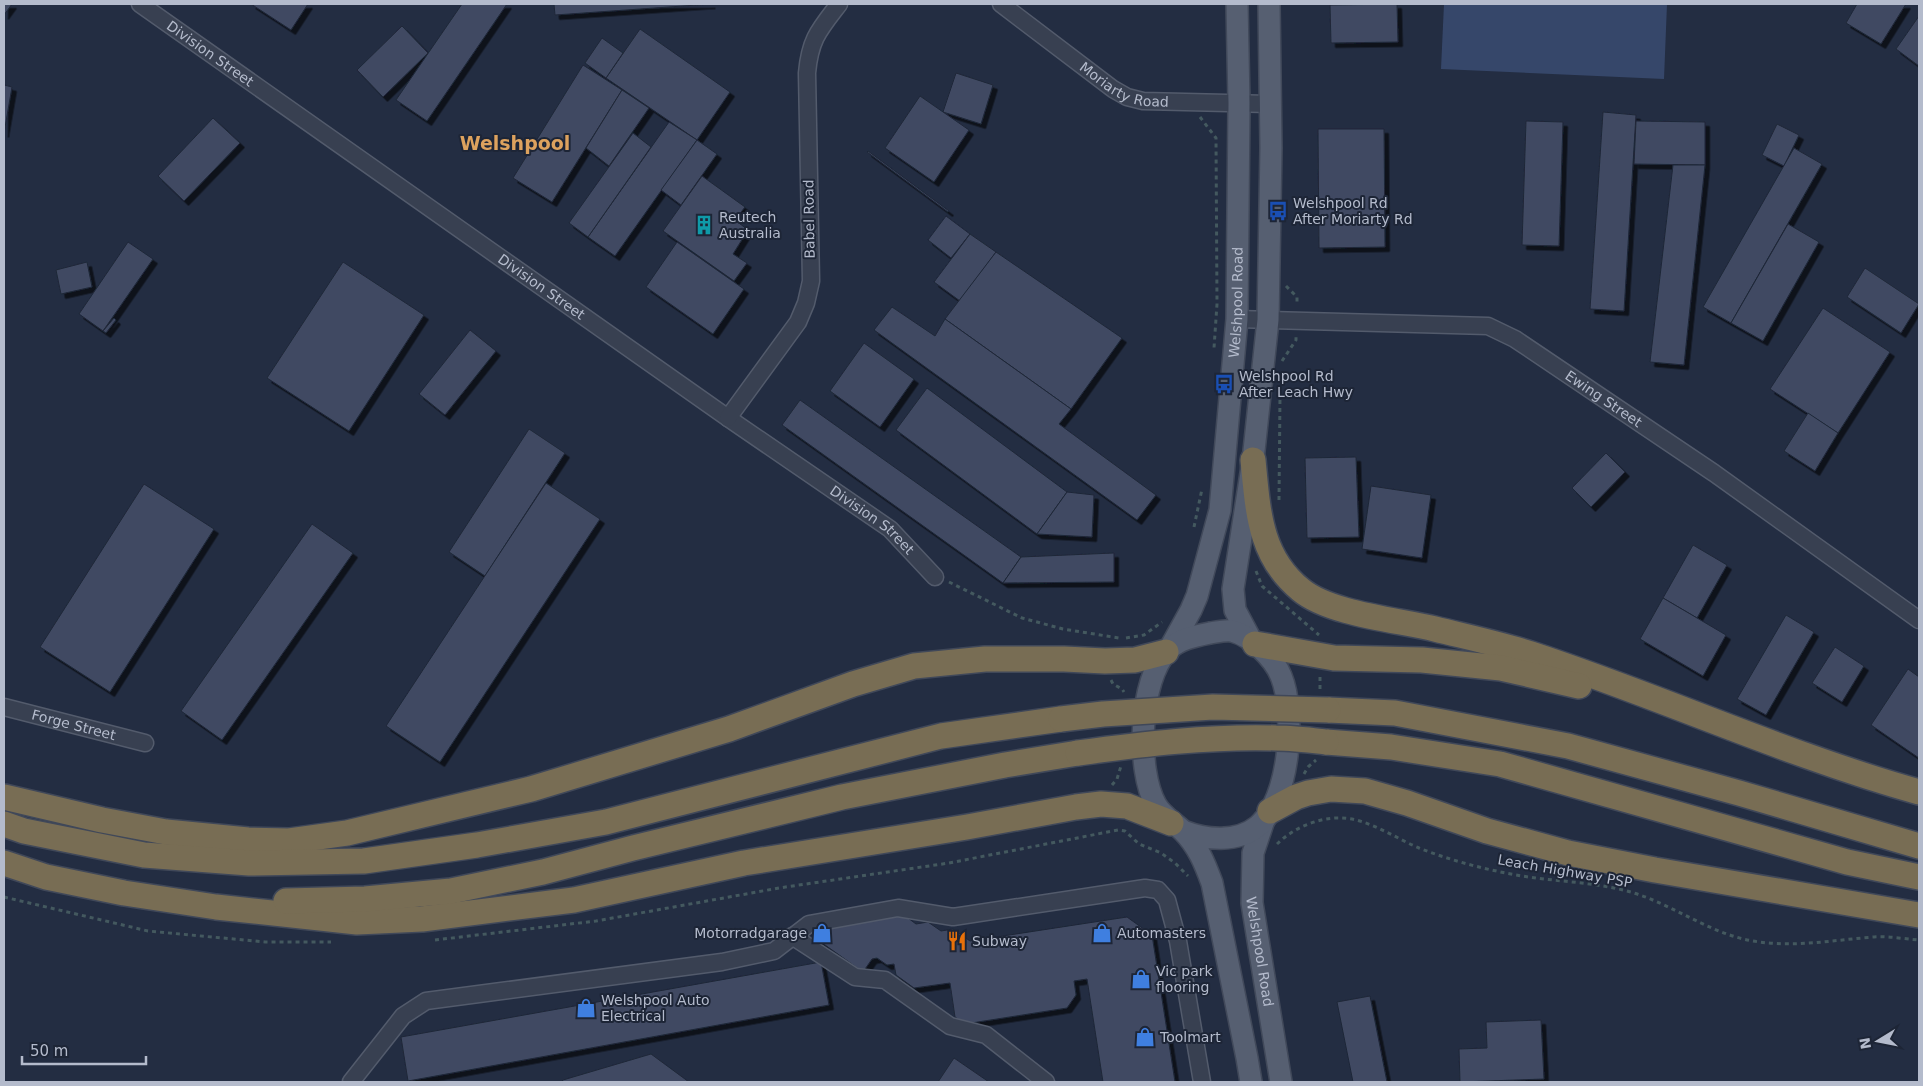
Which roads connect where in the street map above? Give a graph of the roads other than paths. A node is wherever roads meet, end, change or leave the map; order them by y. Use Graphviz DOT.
graph roads {
  1 [pos="140,4"];
  2 [pos="839,4"];
  3 [pos="1001,4"];
  4 [pos="1237,4"];
  5 [pos="1269,4"];
  6 [pos="1239,103"];
  7 [pos="1270,104"];
  8 [pos="1270,148"];
  9 [pos="1238,212"];
  10 [pos="1237,319"];
  11 [pos="1268,320"];
  12 [pos="728,418"];
  13 [pos="1253,460"];
  14 [pos="935,577"];
  15 [pos="1919,620"];
  16 [pos="1254,643"];
  17 [pos="1168,650"];
  18 [pos="4,707"];
  19 [pos="1754,736"];
  20 [pos="144,743"];
  21 [pos="1919,792"];
  22 [pos="4,797"];
  23 [pos="1267,816"];
  24 [pos="4,824"];
  25 [pos="1177,827"];
  26 [pos="1919,846"];
  27 [pos="4,863"];
  28 [pos="1919,877"];
  29 [pos="124,893"];
  30 [pos="1919,915"];
  31 [pos="792,936"];
  32 [pos="351,1082"];
  33 [pos="1046,1082"];
  34 [pos="1202,1082"];
  35 [pos="1250,1082"];
  36 [pos="1281,1082"];
  1 -- 12 [label="street, Division Street"];
  2 -- 12 [label="street, Babel Road"];
  3 -- 6 [label="street, Moriarty Road"];
  4 -- 6 [label="main road, Welshpool Road"];
  5 -- 7 [label="main road"];
  6 -- 7 [label="street, Moriarty Road"];
  6 -- 9 [label="main road, Welshpool Road"];
  7 -- 8 [label="main road"];
  8 -- 9 [label="main road"];
  8 -- 11 [label="main road"];
  9 -- 10 [label="main road, Welshpool Road"];
  10 -- 11 [label="street, Ewing Street"];
  10 -- 17 [label="main road, Welshpool Road"];
  11 -- 13 [label="main road"];
  11 -- 15 [label="street, Ewing Street"];
  12 -- 14 [label="street, Division Street"];
  13 -- 16 [label="main road"];
  13 -- 19 [label="highway"];
  16 -- 17 [label="main road"];
  16 -- 19 [label="highway"];
  16 -- 23 [label="main road, Welshpool Road"];
  17 -- 22 [label="highway"];
  17 -- 25 [label="main road, Welshpool Road"];
  18 -- 20 [label="street, Forge Street"];
  19 -- 21 [label="highway"];
  23 -- 25 [label="main road"];
  23 -- 30 [label="highway"];
  23 -- 36 [label="main road, Welshpool Road"];
  24 -- 26 [label="highway, bridge"];
  25 -- 29 [label="highway"];
  25 -- 35 [label="main road"];
  27 -- 29 [label="highway"];
  28 -- 29 [label="highway, bridge"];
  31 -- 32 [label="street"];
  31 -- 33 [label="street"];
  31 -- 34 [label="street"];
}
